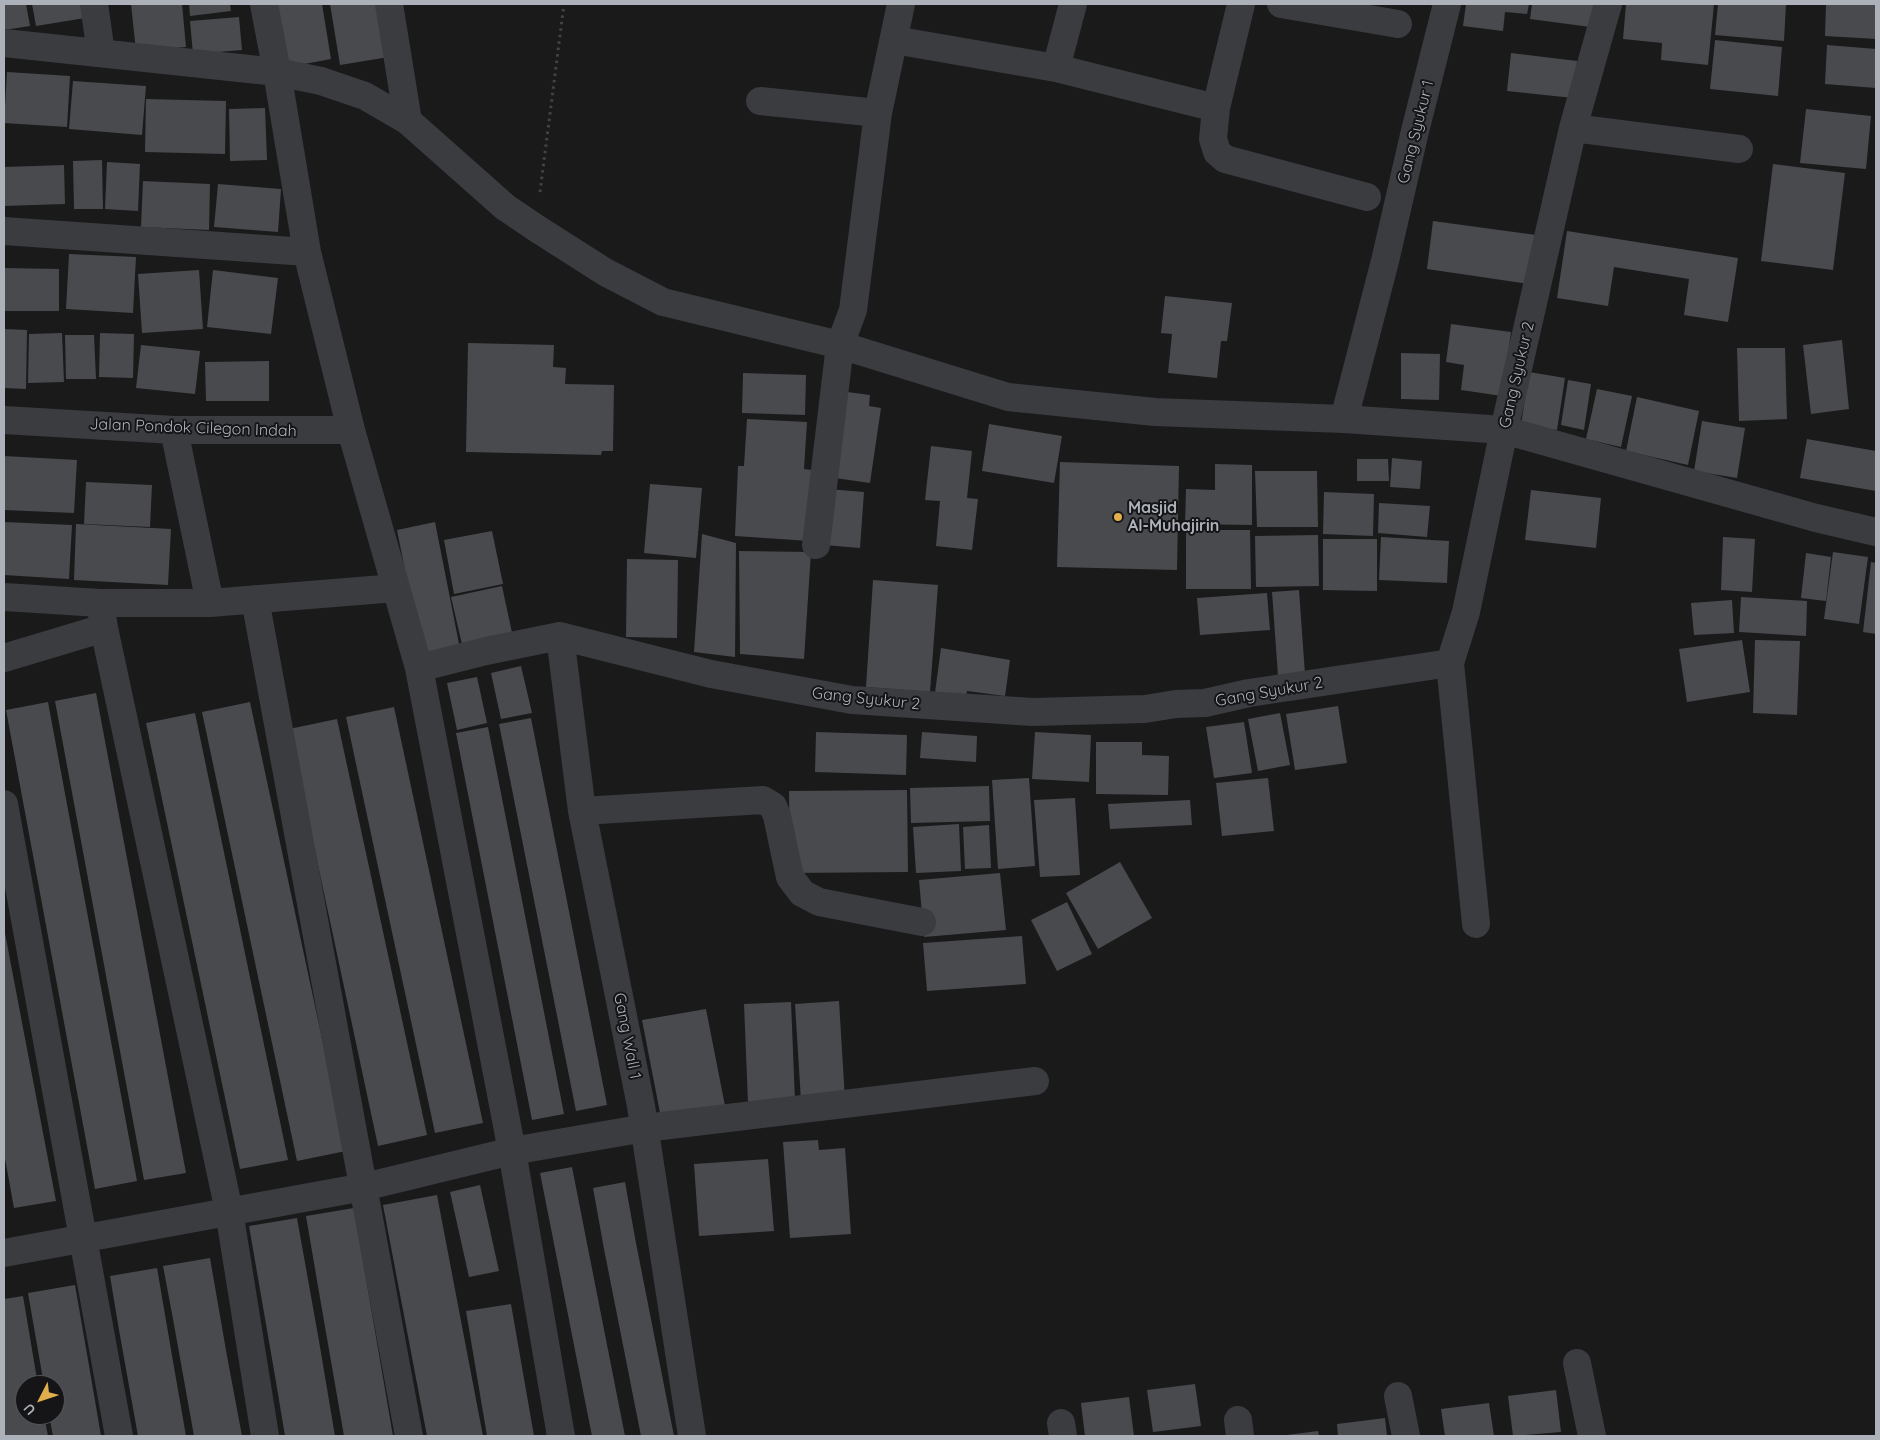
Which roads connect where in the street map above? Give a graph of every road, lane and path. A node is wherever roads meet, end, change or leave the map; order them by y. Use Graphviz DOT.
graph roads {
  1 [pos="94,4"];
  2 [pos="264,4"];
  3 [pos="389,4"];
  4 [pos="564,4"];
  5 [pos="901,4"];
  6 [pos="1073,4"];
  7 [pos="1241,4"];
  8 [pos="1281,4"];
  9 [pos="1447,4"];
  10 [pos="1608,4"];
  11 [pos="1398,24"];
  12 [pos="894,40"];
  13 [pos="4,43"];
  14 [pos="101,53"];
  15 [pos="1056,68"];
  16 [pos="277,72"];
  17 [pos="760,101"];
  18 [pos="1216,108"];
  19 [pos="878,113"];
  20 [pos="408,121"];
  21 [pos="1573,128"];
  22 [pos="1739,149"];
  23 [pos="1367,197"];
  24 [pos="536,228"];
  25 [pos="4,231"];
  26 [pos="306,252"];
  27 [pos="840,345"];
  28 [pos="1344,419"];
  29 [pos="4,420"];
  30 [pos="174,430"];
  31 [pos="351,430"];
  32 [pos="1504,430"];
  33 [pos="1876,532"];
  34 [pos="816,546"];
  35 [pos="396,588"];
  36 [pos="4,597"];
  37 [pos="255,600"];
  38 [pos="210,603"];
  39 [pos="102,615"];
  40 [pos="560,636"];
  41 [pos="4,658"];
  42 [pos="1450,663"];
  43 [pos="418,668"];
  44 [pos="4,804"];
  45 [pos="582,811"];
  46 [pos="922,922"];
  47 [pos="1476,924"];
  48 [pos="1035,1081"];
  49 [pos="645,1128"];
  50 [pos="512,1151"];
  51 [pos="364,1187"];
  52 [pos="229,1212"];
  53 [pos="82,1239"];
  54 [pos="4,1253"];
  55 [pos="1577,1363"];
  56 [pos="1398,1396"];
  57 [pos="119,1436"];
  58 [pos="265,1436"];
  59 [pos="408,1436"];
  60 [pos="560,1436"];
  61 [pos="692,1436"];
  62 [pos="1406,1436"];
  63 [pos="1592,1436"];
  1 -- 14 [label="street"];
  2 -- 16 [label="street"];
  3 -- 20 [label="street"];
  4 -- 24 [label="path"];
  5 -- 12 [label="street"];
  6 -- 15 [label="street"];
  7 -- 18 [label="street"];
  8 -- 11 [label="street"];
  9 -- 28 [label="street, Gang Syukur 1"];
  10 -- 21 [label="street, Gang Syukur 2"];
  12 -- 15 [label="street"];
  12 -- 19 [label="street"];
  13 -- 14 [label="street"];
  14 -- 16 [label="street"];
  15 -- 18 [label="street"];
  16 -- 20 [label="street"];
  16 -- 26 [label="street"];
  17 -- 19 [label="street"];
  18 -- 23 [label="street"];
  19 -- 27 [label="street"];
  20 -- 24 [label="street"];
  21 -- 22 [label="street"];
  21 -- 32 [label="street, Gang Syukur 2"];
  24 -- 27 [label="street"];
  25 -- 26 [label="street"];
  26 -- 31 [label="street"];
  27 -- 28 [label="street"];
  27 -- 34 [label="street"];
  28 -- 32 [label="street"];
  29 -- 30 [label="street, Jalan Pondok Cilegon Indah"];
  30 -- 31 [label="street, Jalan Pondok Cilegon Indah"];
  30 -- 38 [label="street"];
  31 -- 35 [label="street"];
  32 -- 33 [label="street"];
  32 -- 42 [label="street, Gang Syukur 2"];
  35 -- 37 [label="street"];
  35 -- 43 [label="street"];
  36 -- 39 [label="street"];
  37 -- 38 [label="street"];
  37 -- 51 [label="street"];
  38 -- 39 [label="street"];
  39 -- 41 [label="street"];
  39 -- 52 [label="street"];
  40 -- 42 [label="street, Gang Syukur 2"];
  40 -- 43 [label="street, Gang Syukur 2"];
  40 -- 45 [label="street, Gang Wall 1"];
  42 -- 47 [label="street"];
  43 -- 50 [label="street"];
  44 -- 53 [label="street"];
  45 -- 46 [label="street"];
  45 -- 49 [label="street, Gang Wall 1"];
  48 -- 49 [label="street"];
  49 -- 50 [label="street"];
  49 -- 61 [label="street, Gang Wall 1"];
  50 -- 51 [label="street"];
  50 -- 60 [label="street"];
  51 -- 52 [label="street"];
  51 -- 59 [label="street"];
  52 -- 53 [label="street"];
  52 -- 58 [label="street"];
  53 -- 54 [label="street"];
  53 -- 57 [label="street"];
  55 -- 63 [label="street"];
  56 -- 62 [label="street"];
}
